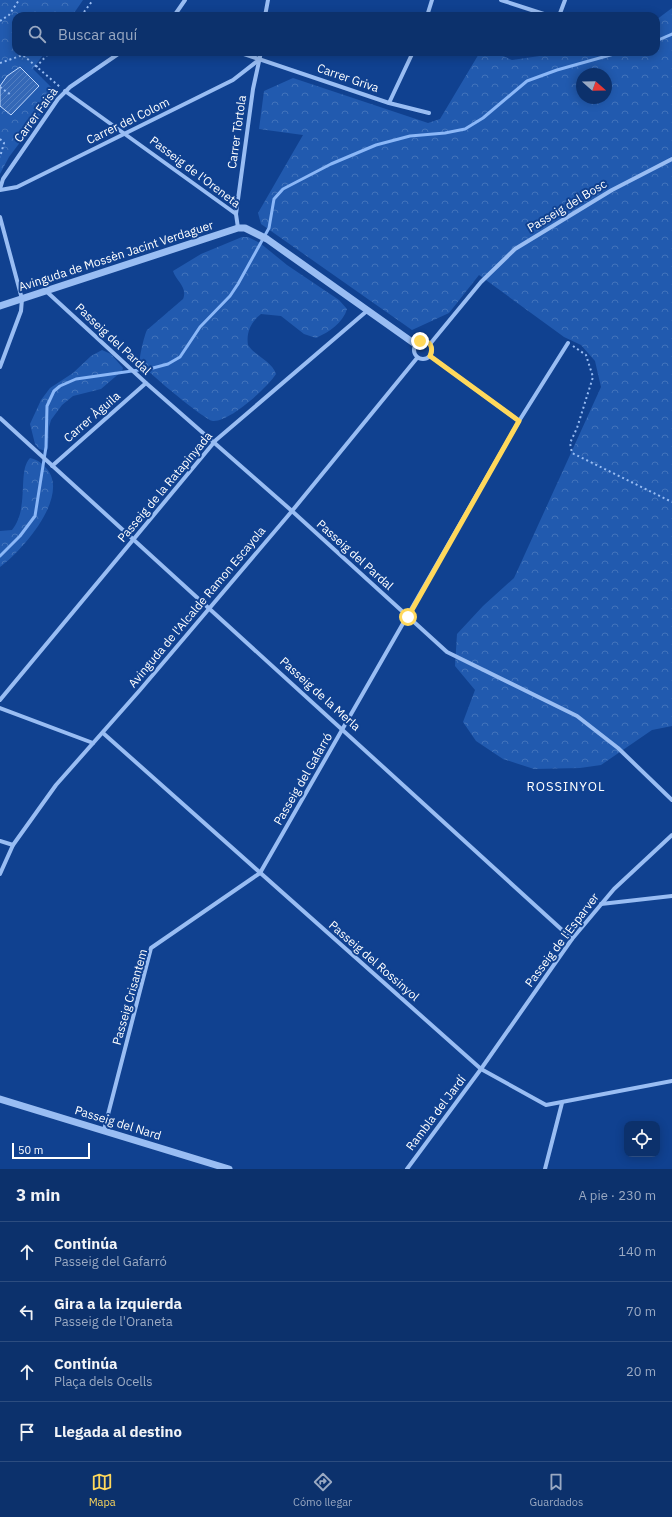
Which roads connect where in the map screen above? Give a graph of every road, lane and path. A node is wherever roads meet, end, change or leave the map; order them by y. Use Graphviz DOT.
graph roads {
  1 [pos="19,0"];
  2 [pos="92,0"];
  3 [pos="185,0"];
  4 [pos="268,0"];
  5 [pos="432,0"];
  6 [pos="501,0"];
  7 [pos="565,0"];
  8 [pos="84,12"];
  9 [pos="178,12"];
  10 [pos="266,12"];
  11 [pos="428,12"];
  12 [pos="538,12"];
  13 [pos="560,12"];
  14 [pos="0,21"];
  15 [pos="20,56"];
  16 [pos="24,56"];
  17 [pos="46,56"];
  18 [pos="115,56"];
  19 [pos="251,56"];
  20 [pos="260,56"];
  21 [pos="411,56"];
  22 [pos="260,59"];
  23 [pos="0,63"];
  24 [pos="36,67"];
  25 [pos="0,87"];
  26 [pos="65,91"];
  27 [pos="11,95"];
  28 [pos="389,103"];
  29 [pos="429,113"];
  30 [pos="125,134"];
  31 [pos="0,138"];
  32 [pos="0,157"];
  33 [pos="672,159"];
  34 [pos="0,189"];
  35 [pos="236,214"];
  36 [pos="0,217"];
  37 [pos="238,228"];
  38 [pos="46,290"];
  39 [pos="22,298"];
  40 [pos="0,306"];
  41 [pos="368,310"];
  42 [pos="568,343"];
  43 [pos="415,344"];
  44 [pos="430,344"];
  45 [pos="430,356"];
  46 [pos="417,358"];
  47 [pos="0,367"];
  48 [pos="146,383"];
  49 [pos="0,418"];
  50 [pos="519,421"];
  51 [pos="214,442"];
  52 [pos="52,466"];
  53 [pos="672,502"];
  54 [pos="292,511"];
  55 [pos="133,539"];
  56 [pos="209,608"];
  57 [pos="408,617"];
  58 [pos="0,700"];
  59 [pos="0,708"];
  60 [pos="343,729"];
  61 [pos="103,732"];
  62 [pos="93,744"];
  63 [pos="672,800"];
  64 [pos="672,835"];
  65 [pos="0,841"];
  66 [pos="13,844"];
  67 [pos="260,873"];
  68 [pos="0,874"];
  69 [pos="672,896"];
  70 [pos="601,904"];
  71 [pos="572,939"];
  72 [pos="481,1069"];
  73 [pos="672,1081"];
  74 [pos="0,1099"];
  75 [pos="562,1103"];
  76 [pos="104,1130"];
  77 [pos="226,1169"];
  78 [pos="407,1169"];
  79 [pos="545,1169"];
  1 -- 14 [label="path"];
  2 -- 8 [label="path"];
  3 -- 9 [label="street"];
  4 -- 10 [label="street"];
  5 -- 11 [label="street"];
  6 -- 12 [label="street"];
  7 -- 13 [label="street"];
  15 -- 23 [label="path"];
  16 -- 24 [label="path"];
  17 -- 24 [label="path"];
  18 -- 26 [label="street, Carrer Faisà"];
  19 -- 22 [label="street, Carrer Griva"];
  20 -- 22 [label="street, Carrer Tòrtola"];
  21 -- 28 [label="street"];
  22 -- 28 [label="street, Carrer Griva"];
  22 -- 30 [label="street, Carrer del Colom"];
  22 -- 35 [label="street, Carrer Tòrtola"];
  24 -- 26 [label="path"];
  25 -- 27 [label="path"];
  26 -- 30 [label="street, Passeig de l'Oreneta"];
  26 -- 34 [label="street, Carrer Faisà"];
  28 -- 29 [label="street, Carrer Griva"];
  30 -- 34 [label="street, Carrer del Colom"];
  30 -- 35 [label="street, Passeig de l'Oreneta"];
  31 -- 32 [label="path"];
  33 -- 44 [label="street, Passeig del Bosc"];
  35 -- 37 [label="street, Passeig de l'Oreneta"];
  36 -- 39 [label="street"];
  37 -- 38 [label="street, Avinguda de Mossèn Jacint Verdaguer"];
  37 -- 41 [label="street, Passeig de l'Oreneta"];
  38 -- 39 [label="street, Avinguda de Mossèn Jacint Verdaguer"];
  38 -- 48 [label="street, Passeig del Pardal"];
  39 -- 40 [label="street, Avinguda de Mossèn Jacint Verdaguer"];
  39 -- 47 [label="street"];
  41 -- 43 [label="street, Passeig de l'Oreneta"];
  41 -- 51 [label="street, Passeig de la Ratapinyada"];
  42 -- 50 [label="street, Passeig del Gafarró"];
  42 -- 53 [label="path"];
  43 -- 44 [label="street"];
  43 -- 46 [label="street"];
  44 -- 45 [label="street"];
  45 -- 46 [label="street"];
  45 -- 50 [label="street"];
  46 -- 54 [label="street, Avinguda de l'Alcalde Ramon Escayola"];
  48 -- 51 [label="street, Passeig del Pardal"];
  48 -- 52 [label="street, Carrer Àguila"];
  49 -- 52 [label="street, Passeig de la Merla"];
  50 -- 57 [label="street, Passeig del Gafarró"];
  51 -- 54 [label="street, Passeig del Pardal"];
  51 -- 55 [label="street, Passeig de la Ratapinyada"];
  52 -- 55 [label="street, Passeig de la Merla"];
  54 -- 56 [label="street, Avinguda de l'Alcalde Ramon Escayola"];
  54 -- 57 [label="street, Passeig del Pardal"];
  55 -- 56 [label="street, Passeig de la Merla"];
  55 -- 58 [label="street, Passeig de la Ratapinyada"];
  56 -- 60 [label="street, Passeig de la Merla"];
  56 -- 61 [label="street, Avinguda de l'Alcalde Ramon Escayola"];
  57 -- 60 [label="street, Passeig del Gafarró"];
  57 -- 63 [label="street, Passeig del Pardal"];
  59 -- 62 [label="street"];
  60 -- 67 [label="street, Passeig del Gafarró"];
  60 -- 71 [label="street, Passeig de la Merla"];
  61 -- 62 [label="street, Avinguda de l'Alcalde Ramon Escayola"];
  61 -- 67 [label="street, Passeig del Rossinyol"];
  62 -- 66 [label="street, Avinguda de l'Alcalde Ramon Escayola"];
  64 -- 70 [label="street, Passeig de l'Esparver"];
  65 -- 66 [label="street"];
  66 -- 68 [label="street, Avinguda de l'Alcalde Ramon Escayola"];
  67 -- 72 [label="street, Passeig del Rossinyol"];
  67 -- 76 [label="street, Passeig Crisantem"];
  69 -- 70 [label="street"];
  70 -- 71 [label="street, Passeig de l'Esparver"];
  71 -- 72 [label="street, Passeig de l'Esparver"];
  72 -- 75 [label="street, Passeig del Rossinyol"];
  72 -- 78 [label="street, Rambla del Jardí"];
  73 -- 75 [label="street, Passeig del Rossinyol"];
  74 -- 76 [label="street, Passeig del Nard"];
  75 -- 79 [label="street"];
  76 -- 77 [label="street, Passeig del Nard"];
}
